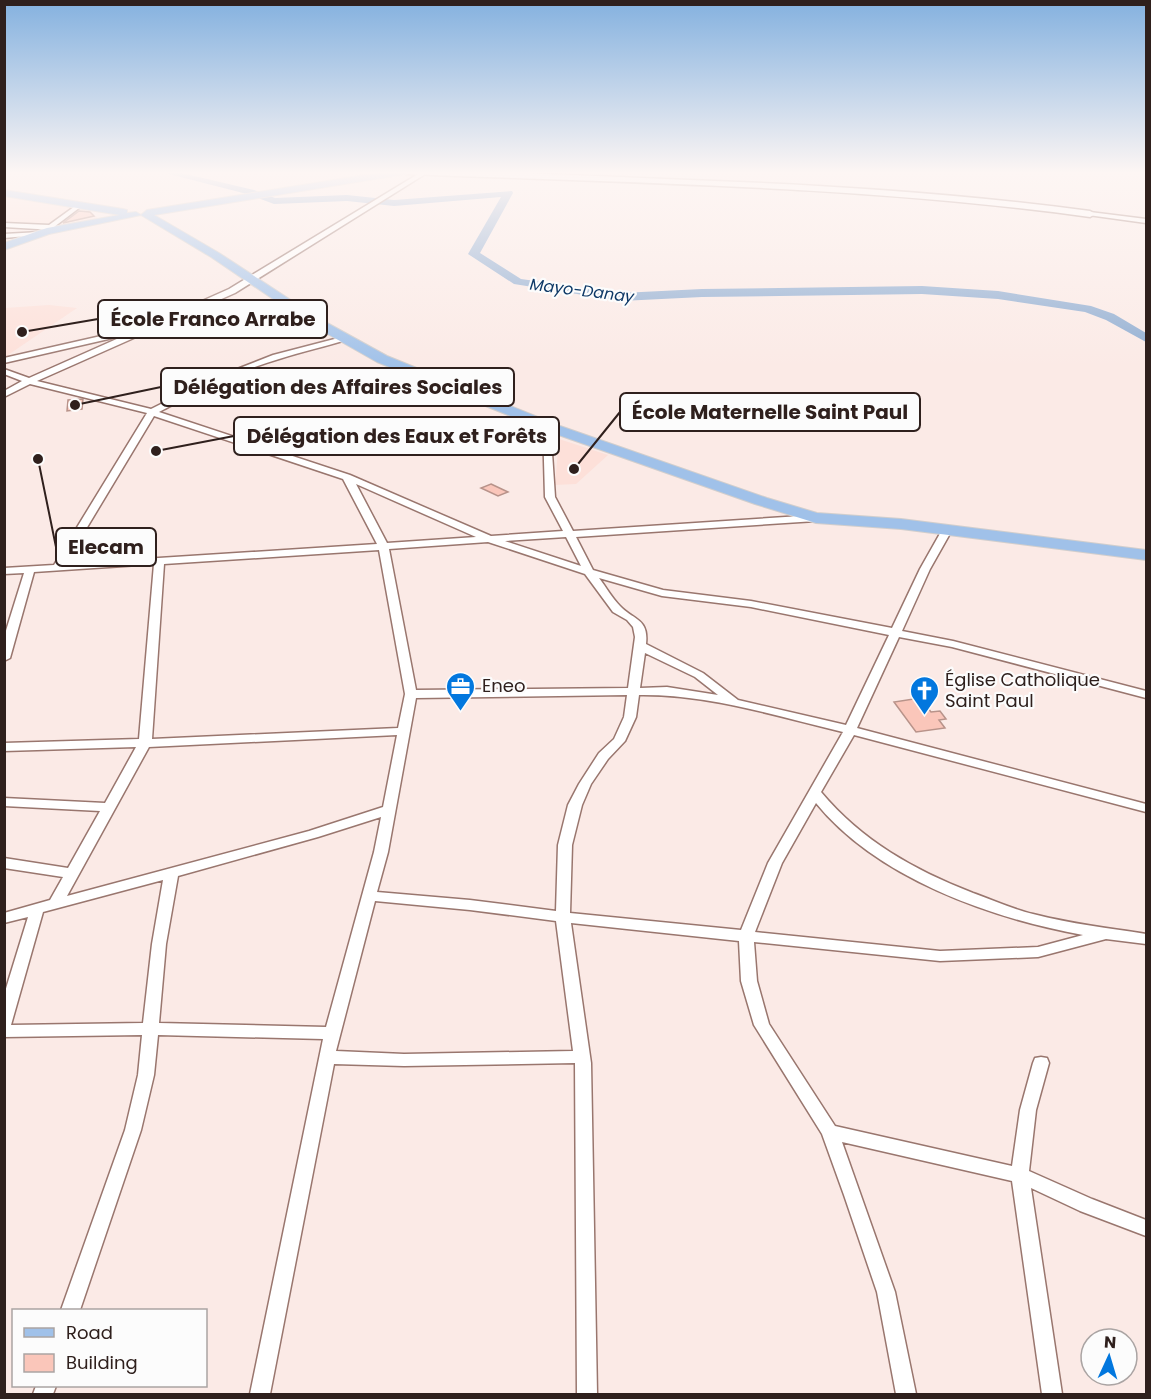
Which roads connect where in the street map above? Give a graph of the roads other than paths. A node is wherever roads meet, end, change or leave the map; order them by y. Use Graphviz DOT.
graph roads {
  1 [pos="27,236"];
  2 [pos="182,236"];
  3 [pos="323,236"];
  4 [pos="6,243"];
  5 [pos="251,280"];
  6 [pos="156,325"];
  7 [pos="343,338"];
  8 [pos="4,361"];
  9 [pos="4,371"];
  10 [pos="29,381"];
  11 [pos="4,395"];
  12 [pos="152,412"];
  13 [pos="547,425"];
  14 [pos="347,477"];
  15 [pos="816,518"];
  16 [pos="947,530"];
  17 [pos="567,533"];
  18 [pos="491,540"];
  19 [pos="383,546"];
  20 [pos="1146,555"];
  21 [pos="159,561"];
  22 [pos="57,568"];
  23 [pos="30,569"];
  24 [pos="4,571"];
  25 [pos="589,572"];
  26 [pos="897,633"];
  27 [pos="640,646"];
  28 [pos="4,658"];
  29 [pos="634,692"];
  30 [pos="411,694"];
  31 [pos="1146,694"];
  32 [pos="735,702"];
  33 [pos="850,730"];
  34 [pos="405,731"];
  35 [pos="145,743"];
  36 [pos="4,747"];
  37 [pos="814,792"];
  38 [pos="4,801"];
  39 [pos="109,807"];
  40 [pos="1146,808"];
  41 [pos="389,810"];
  42 [pos="4,863"];
  43 [pos="72,873"];
  44 [pos="171,873"];
  45 [pos="370,896"];
  46 [pos="55,904"];
  47 [pos="37,909"];
  48 [pos="563,917"];
  49 [pos="4,918"];
  50 [pos="1106,934"];
  51 [pos="746,936"];
  52 [pos="1146,939"];
  53 [pos="4,1023"];
  54 [pos="152,1029"];
  55 [pos="4,1031"];
  56 [pos="332,1032"];
  57 [pos="328,1057"];
  58 [pos="582,1057"];
  59 [pos="1041,1063"];
  60 [pos="831,1132"];
  61 [pos="1020,1175"];
  62 [pos="1146,1228"];
  63 [pos="71,1309"];
  64 [pos="261,1395"];
  65 [pos="586,1395"];
  66 [pos="906,1395"];
  67 [pos="1053,1395"];
  1 -- 4 [label="main road"];
  2 -- 5 [label="main road"];
  3 -- 5 [label="street"];
  5 -- 6 [label="street"];
  5 -- 7 [label="main road"];
  6 -- 8 [label="street"];
  6 -- 10 [label="street"];
  7 -- 12 [label="street"];
  7 -- 13 [label="main road"];
  9 -- 10 [label="street"];
  10 -- 11 [label="street"];
  10 -- 12 [label="street"];
  12 -- 14 [label="street"];
  12 -- 22 [label="street"];
  13 -- 15 [label="main road"];
  13 -- 17 [label="street"];
  14 -- 18 [label="street"];
  14 -- 19 [label="street"];
  15 -- 16 [label="main road"];
  15 -- 17 [label="street"];
  16 -- 20 [label="main road"];
  16 -- 26 [label="street"];
  17 -- 18 [label="street"];
  17 -- 25 [label="street"];
  18 -- 19 [label="street"];
  18 -- 25 [label="street"];
  19 -- 21 [label="street"];
  19 -- 30 [label="street"];
  21 -- 22 [label="street"];
  21 -- 35 [label="street"];
  22 -- 23 [label="street"];
  23 -- 24 [label="street"];
  23 -- 28 [label="street"];
  25 -- 26 [label="street"];
  25 -- 27 [label="street"];
  26 -- 31 [label="street"];
  26 -- 33 [label="street"];
  27 -- 29 [label="street"];
  27 -- 32 [label="street"];
  29 -- 30 [label="street"];
  29 -- 32 [label="street"];
  29 -- 48 [label="street"];
  30 -- 34 [label="street"];
  32 -- 33 [label="street"];
  33 -- 37 [label="street"];
  33 -- 40 [label="street"];
  34 -- 35 [label="street"];
  34 -- 41 [label="street"];
  35 -- 36 [label="street"];
  35 -- 39 [label="street"];
  37 -- 50 [label="street"];
  37 -- 51 [label="street"];
  38 -- 39 [label="street"];
  39 -- 43 [label="street"];
  41 -- 44 [label="street"];
  41 -- 45 [label="street"];
  42 -- 43 [label="street"];
  43 -- 46 [label="street"];
  44 -- 46 [label="street"];
  44 -- 54 [label="street"];
  45 -- 48 [label="street"];
  45 -- 56 [label="street"];
  46 -- 47 [label="street"];
  47 -- 49 [label="street"];
  47 -- 53 [label="street"];
  48 -- 51 [label="street"];
  48 -- 58 [label="street"];
  50 -- 51 [label="street"];
  50 -- 52 [label="street"];
  51 -- 60 [label="street"];
  54 -- 55 [label="street"];
  54 -- 56 [label="street"];
  54 -- 63 [label="street"];
  56 -- 57 [label="street"];
  57 -- 58 [label="street"];
  57 -- 64 [label="street"];
  58 -- 65 [label="street"];
  59 -- 61 [label="street"];
  60 -- 61 [label="street"];
  60 -- 66 [label="street"];
  61 -- 62 [label="street"];
  61 -- 67 [label="street"];
}
